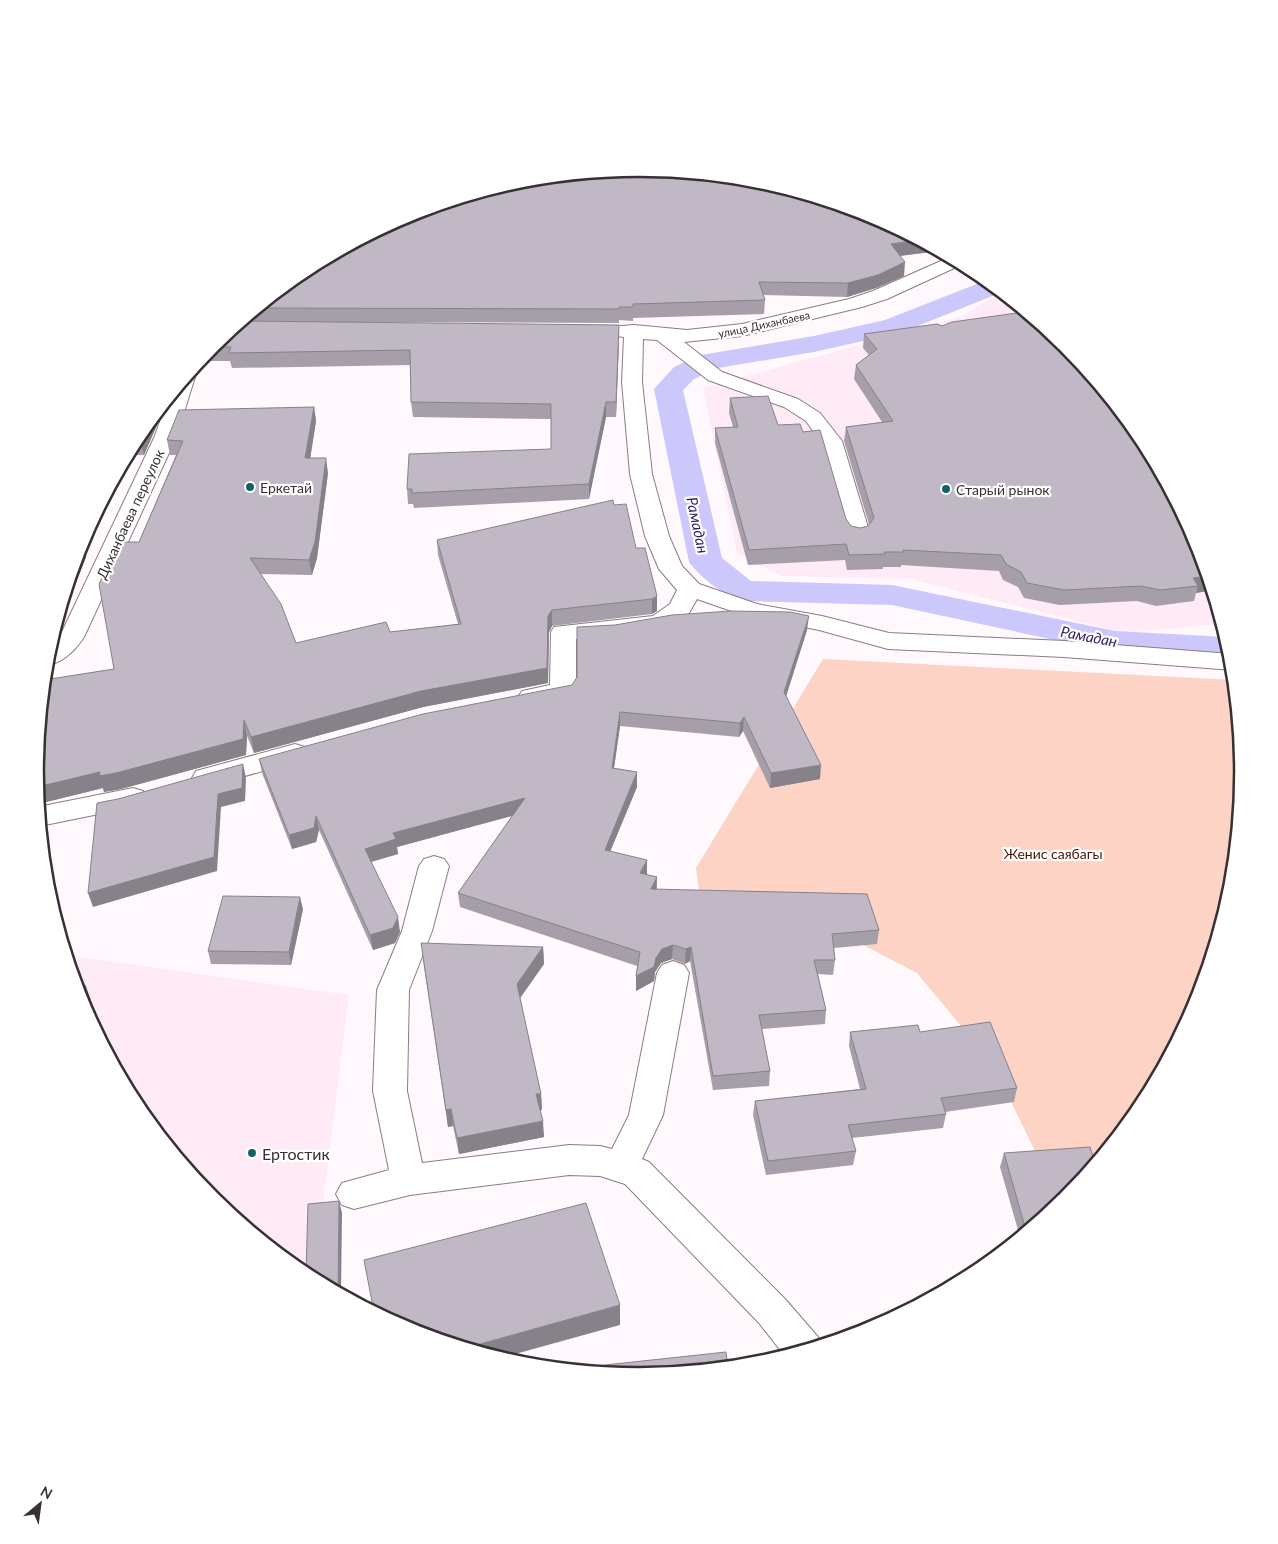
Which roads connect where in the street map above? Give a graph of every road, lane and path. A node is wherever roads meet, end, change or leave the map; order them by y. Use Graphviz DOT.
graph roads {
  1 [pos="947,262"];
  2 [pos="594,331"];
  3 [pos="634,331"];
  4 [pos="664,334"];
  5 [pos="180,394"];
  6 [pos="858,534"];
  7 [pos="690,589"];
  8 [pos="56,651"];
  9 [pos="1224,661"];
  10 [pos="504,702"];
  11 [pos="319,746"];
  12 [pos="46,816"];
  13 [pos="434,866"];
  14 [pos="673,973"];
  15 [pos="621,1166"];
  16 [pos="410,1180"];
  17 [pos="354,1194"];
  18 [pos="800,1345"];
  1 -- 4 [label="street, улица Диханбаева"];
  2 -- 3 [label="street, улица Диханбаева"];
  3 -- 4 [label="street, улица Диханбаева"];
  3 -- 7 [label="street"];
  4 -- 6 [label="street"];
  5 -- 8 [label="street, Диханбаева переулок"];
  7 -- 9 [label="street"];
  7 -- 10 [label="street"];
  11 -- 12 [label="street"];
  13 -- 16 [label="street"];
  14 -- 15 [label="street"];
  15 -- 16 [label="street"];
  15 -- 18 [label="street"];
  16 -- 17 [label="street"];
}
